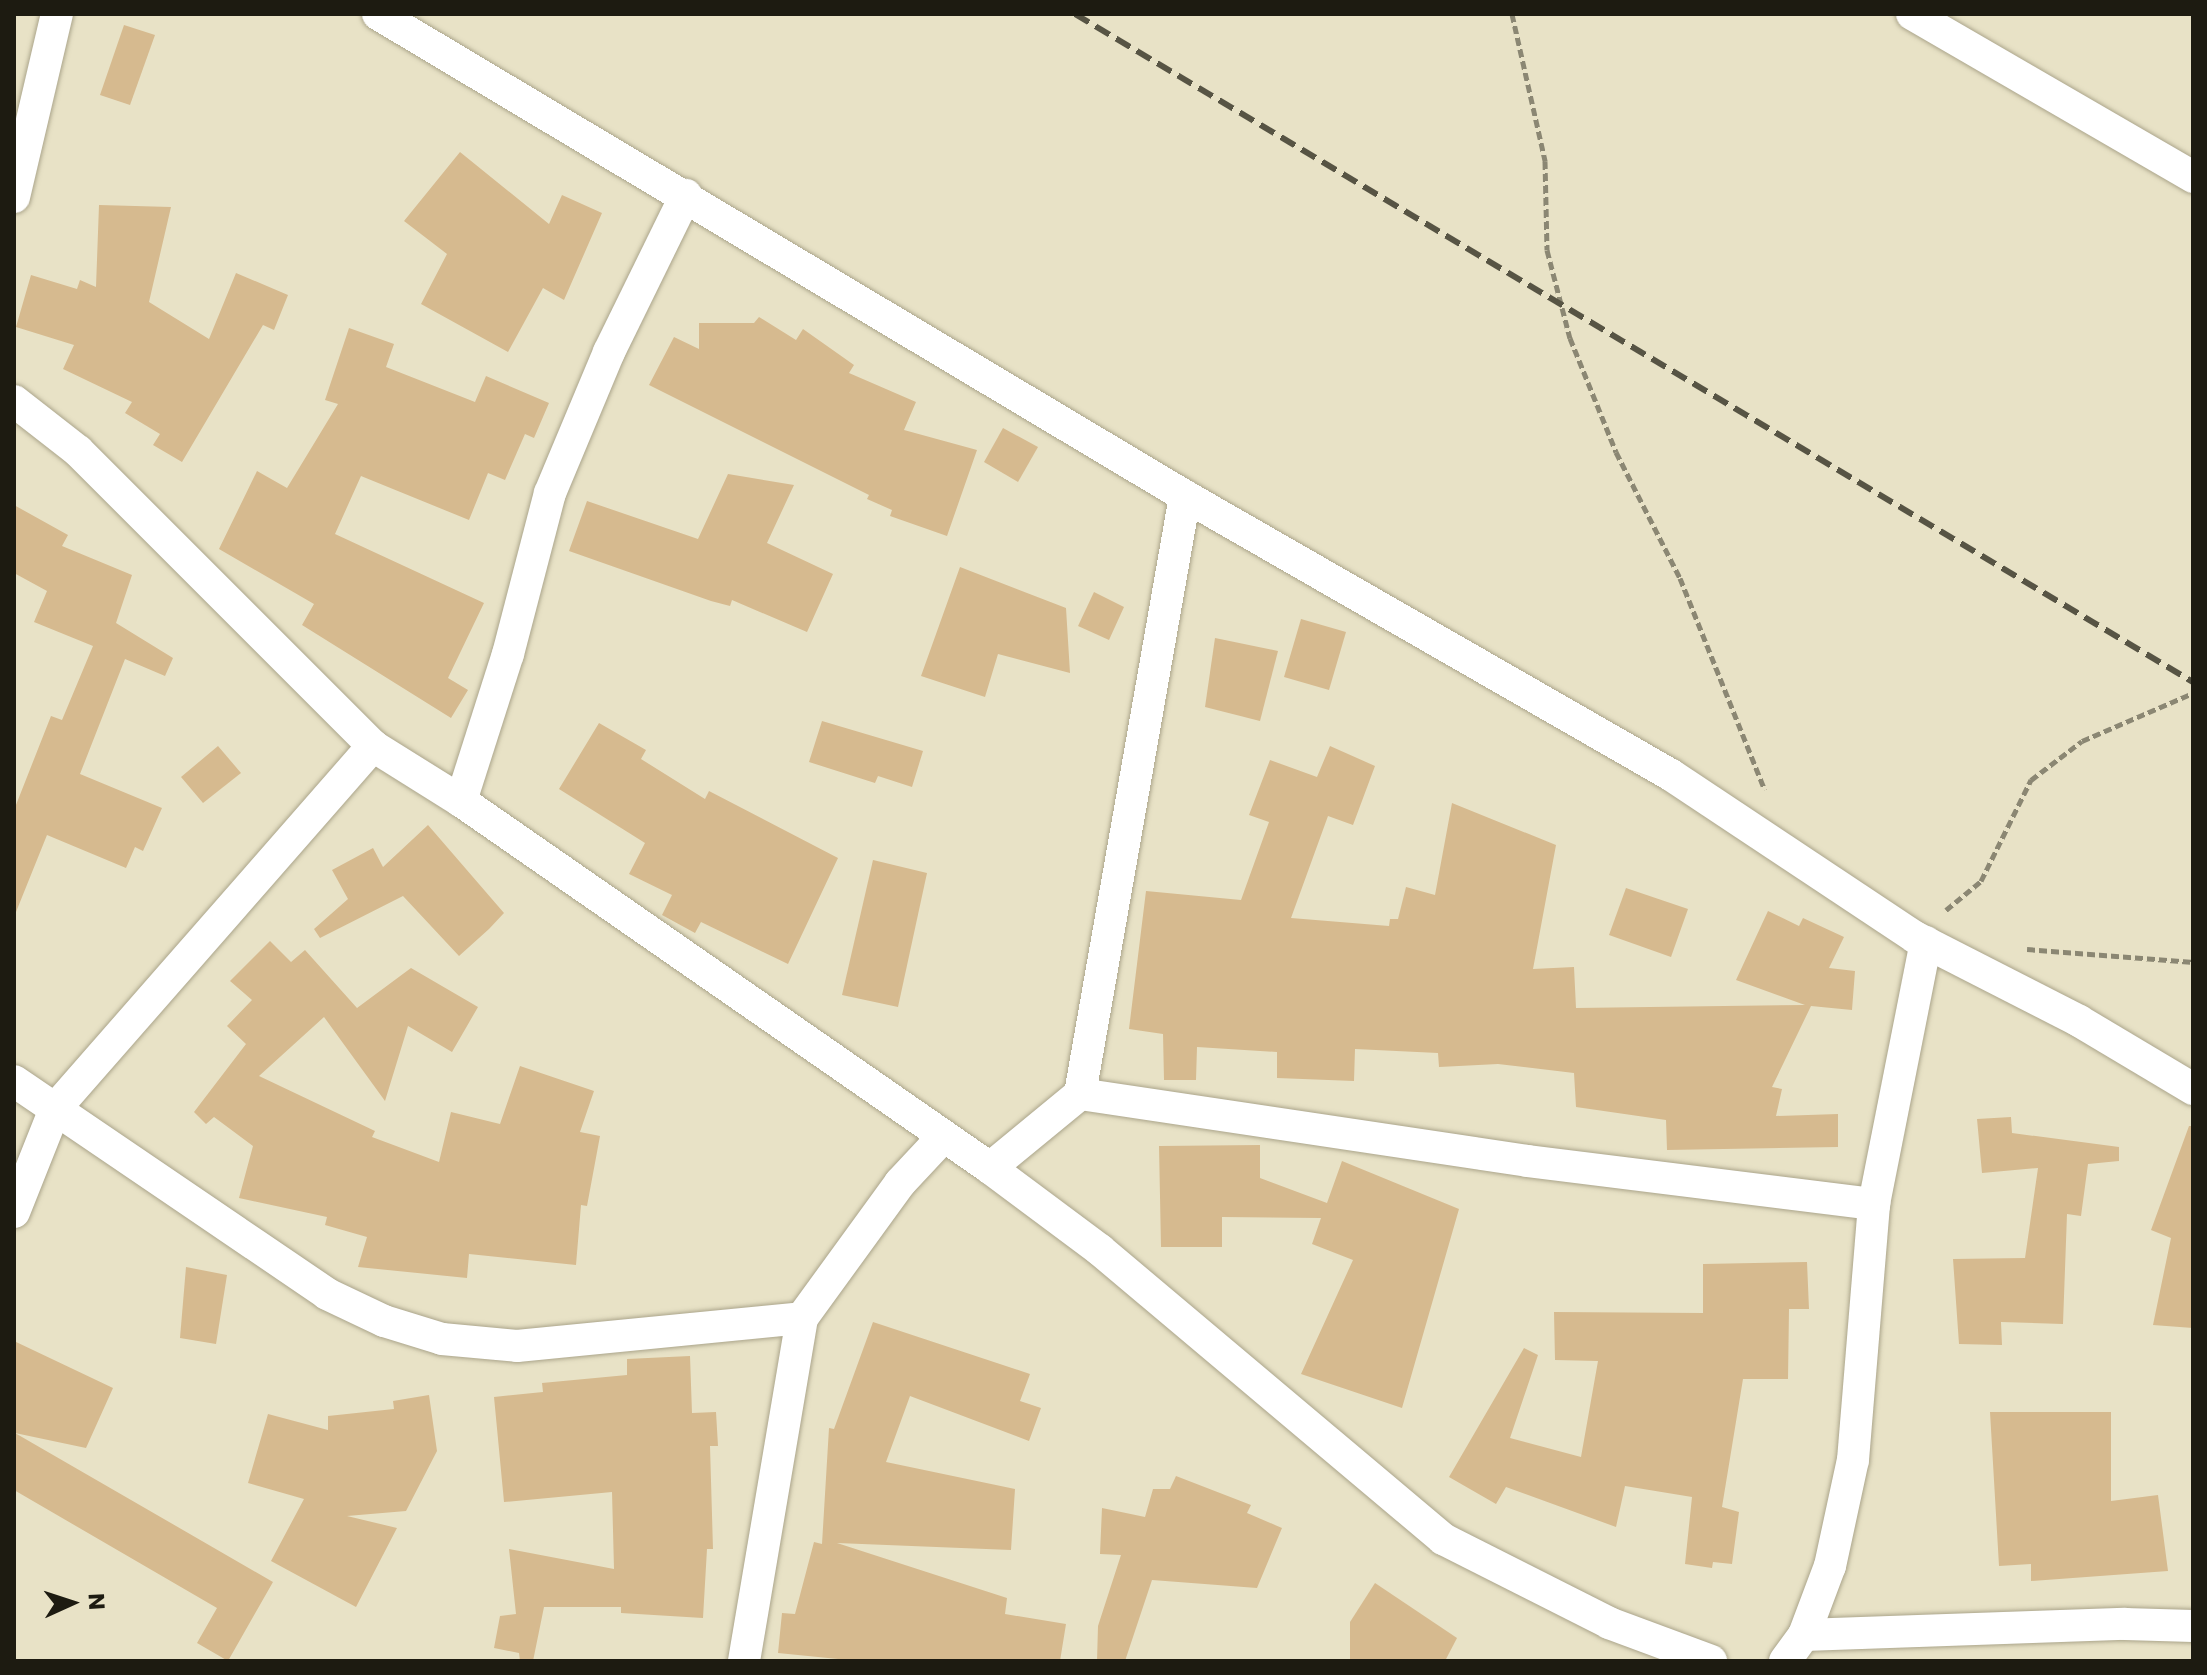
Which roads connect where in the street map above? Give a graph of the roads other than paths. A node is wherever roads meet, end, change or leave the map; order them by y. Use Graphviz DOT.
graph roads {
  1 [pos="57,14"];
  2 [pos="378,14"];
  3 [pos="1912,14"];
  4 [pos="2193,177"];
  5 [pos="686,195"];
  6 [pos="14,197"];
  7 [pos="14,401"];
  8 [pos="1185,496"];
  9 [pos="373,746"];
  10 [pos="461,801"];
  11 [pos="1920,940"];
  12 [pos="14,1081"];
  13 [pos="2193,1089"];
  14 [pos="1080,1094"];
  15 [pos="55,1109"];
  16 [pos="944,1136"];
  17 [pos="990,1168"];
  18 [pos="1874,1204"];
  19 [pos="14,1212"];
  20 [pos="802,1318"];
  21 [pos="2193,1626"];
  22 [pos="1804,1635"];
  23 [pos="744,1661"];
  24 [pos="1711,1661"];
  25 [pos="1785,1661"];
  1 -- 6 [label="street"];
  2 -- 5 [label="street"];
  3 -- 4 [label="street"];
  5 -- 8 [label="street"];
  5 -- 10 [label="street"];
  7 -- 9 [label="street"];
  8 -- 11 [label="street"];
  8 -- 14 [label="street"];
  9 -- 10 [label="street"];
  9 -- 15 [label="street"];
  10 -- 16 [label="street"];
  11 -- 13 [label="street"];
  11 -- 18 [label="street"];
  12 -- 15 [label="street"];
  14 -- 17 [label="street"];
  14 -- 18 [label="street"];
  15 -- 19 [label="street"];
  15 -- 20 [label="street"];
  16 -- 17 [label="street"];
  16 -- 20 [label="street"];
  17 -- 24 [label="street"];
  18 -- 22 [label="street"];
  20 -- 23 [label="street"];
  21 -- 22 [label="street"];
  22 -- 25 [label="street"];
}
